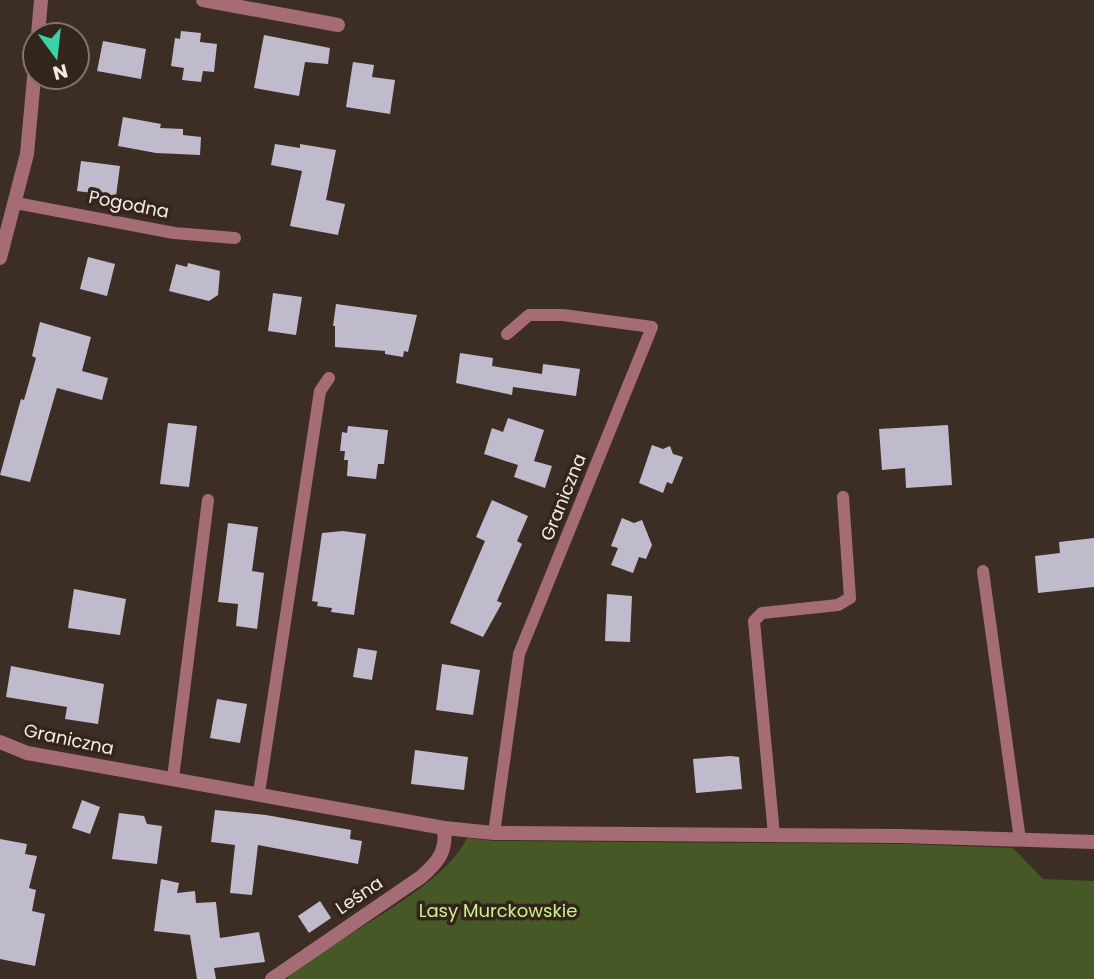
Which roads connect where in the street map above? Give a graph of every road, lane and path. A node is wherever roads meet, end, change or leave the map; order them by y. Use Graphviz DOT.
graph roads {
  1 [pos="41,0"];
  2 [pos="203,0"];
  3 [pos="39,21"];
  4 [pos="338,25"];
  5 [pos="33,91"];
  6 [pos="16,203"];
  7 [pos="235,238"];
  8 [pos="0,258"];
  9 [pos="507,334"];
  10 [pos="329,379"];
  11 [pos="843,497"];
  12 [pos="208,499"];
  13 [pos="983,571"];
  14 [pos="0,742"];
  15 [pos="173,778"];
  16 [pos="259,793"];
  17 [pos="444,828"];
  18 [pos="494,834"];
  19 [pos="774,835"];
  20 [pos="1020,840"];
  21 [pos="1094,842"];
  22 [pos="272,979"];
  1 -- 3 [label="street"];
  2 -- 4 [label="street"];
  5 -- 6 [label="street"];
  6 -- 7 [label="lane, Pogodna"];
  6 -- 8 [label="street"];
  9 -- 18 [label="lane, Graniczna"];
  10 -- 16 [label="lane"];
  11 -- 19 [label="lane"];
  12 -- 15 [label="lane"];
  13 -- 20 [label="lane"];
  14 -- 15 [label="street, Graniczna"];
  15 -- 16 [label="street, Graniczna"];
  16 -- 17 [label="street, Graniczna"];
  17 -- 18 [label="street, Graniczna"];
  17 -- 22 [label="street, Leśna"];
  18 -- 19 [label="street, Graniczna"];
  19 -- 20 [label="street, Graniczna"];
  20 -- 21 [label="street, Graniczna"];
}
